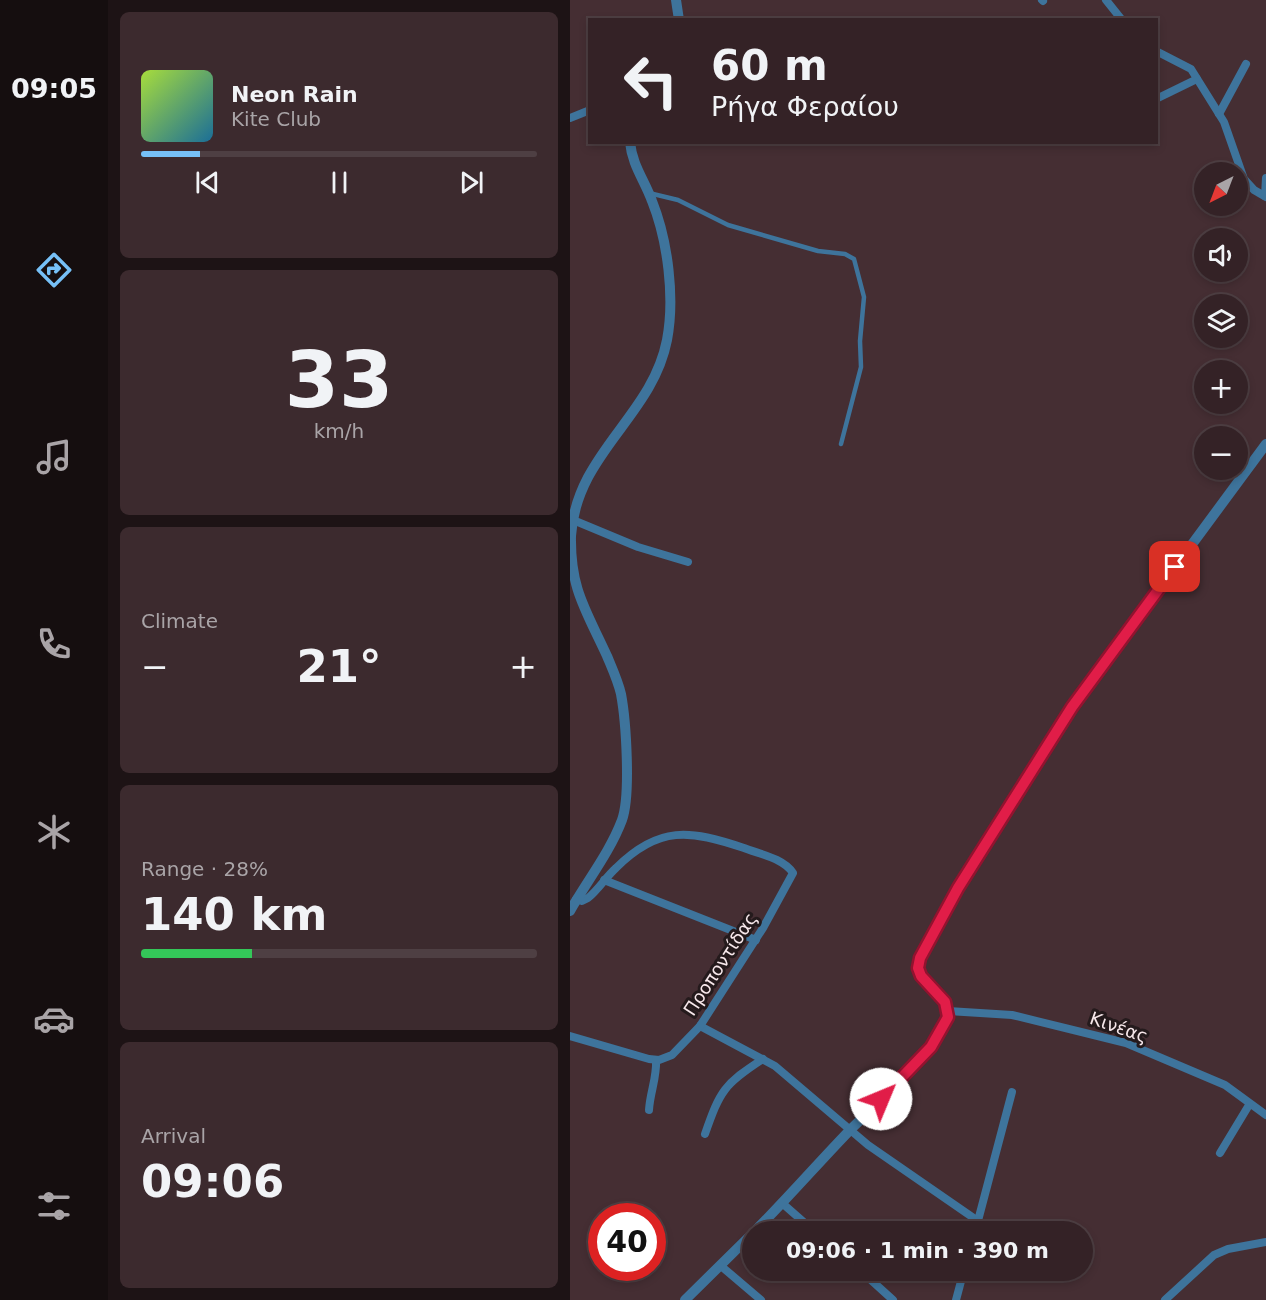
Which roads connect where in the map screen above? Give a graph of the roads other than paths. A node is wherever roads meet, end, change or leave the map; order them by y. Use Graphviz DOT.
graph roads {
  1 [pos="676,0"];
  2 [pos="1106,0"];
  3 [pos="679,18"];
  4 [pos="1120,18"];
  5 [pos="1158,52"];
  6 [pos="1246,64"];
  7 [pos="1197,78"];
  8 [pos="1158,98"];
  9 [pos="588,111"];
  10 [pos="1219,114"];
  11 [pos="570,118"];
  12 [pos="630,144"];
  13 [pos="1266,178"];
  14 [pos="649,193"];
  15 [pos="1266,196"];
  16 [pos="841,444"];
  17 [pos="1266,444"];
  18 [pos="573,520"];
  19 [pos="688,562"];
  20 [pos="604,880"];
  21 [pos="576,899"];
  22 [pos="570,911"];
  23 [pos="756,940"];
  24 [pos="948,1011"];
  25 [pos="700,1026"];
  26 [pos="570,1036"];
  27 [pos="763,1059"];
  28 [pos="658,1060"];
  29 [pos="1012,1092"];
  30 [pos="1249,1105"];
  31 [pos="649,1110"];
  32 [pos="1266,1116"];
  33 [pos="850,1131"];
  34 [pos="705,1134"];
  35 [pos="1220,1153"];
  36 [pos="782,1203"];
  37 [pos="765,1221"];
  38 [pos="802,1221"];
  39 [pos="978,1221"];
  40 [pos="1266,1242"];
  41 [pos="742,1244"];
  42 [pos="721,1266"];
  43 [pos="872,1281"];
  44 [pos="961,1281"];
  45 [pos="1170,1299"];
  46 [pos="685,1300"];
  47 [pos="760,1300"];
  48 [pos="893,1300"];
  49 [pos="956,1300"];
  1 -- 3 [label="street"];
  2 -- 4 [label="street"];
  5 -- 7 [label="street"];
  6 -- 10 [label="street"];
  7 -- 8 [label="street"];
  7 -- 10 [label="street"];
  9 -- 11 [label="street"];
  10 -- 15 [label="street"];
  12 -- 14 [label="street"];
  13 -- 15 [label="street"];
  14 -- 16 [label="lane"];
  14 -- 18 [label="street"];
  17 -- 24 [label="street"];
  18 -- 19 [label="street"];
  18 -- 21 [label="street"];
  20 -- 21 [label="street"];
  20 -- 23 [label="street"];
  20 -- 23 [label="street, Προποντίδας"];
  21 -- 22 [label="street"];
  23 -- 25 [label="street, Προποντίδας"];
  24 -- 30 [label="street, Κινέας"];
  24 -- 33 [label="street"];
  25 -- 27 [label="street"];
  25 -- 28 [label="street, Προποντίδας"];
  26 -- 28 [label="street"];
  27 -- 33 [label="street"];
  27 -- 34 [label="street"];
  28 -- 31 [label="street"];
  29 -- 39 [label="street"];
  30 -- 32 [label="street, Κινέας"];
  30 -- 35 [label="street"];
  33 -- 36 [label="street"];
  33 -- 39 [label="street"];
  36 -- 37 [label="street"];
  36 -- 38 [label="street"];
  40 -- 45 [label="street"];
  41 -- 42 [label="street"];
  42 -- 46 [label="street"];
  42 -- 47 [label="street"];
  43 -- 48 [label="street"];
  44 -- 49 [label="street"];
}
